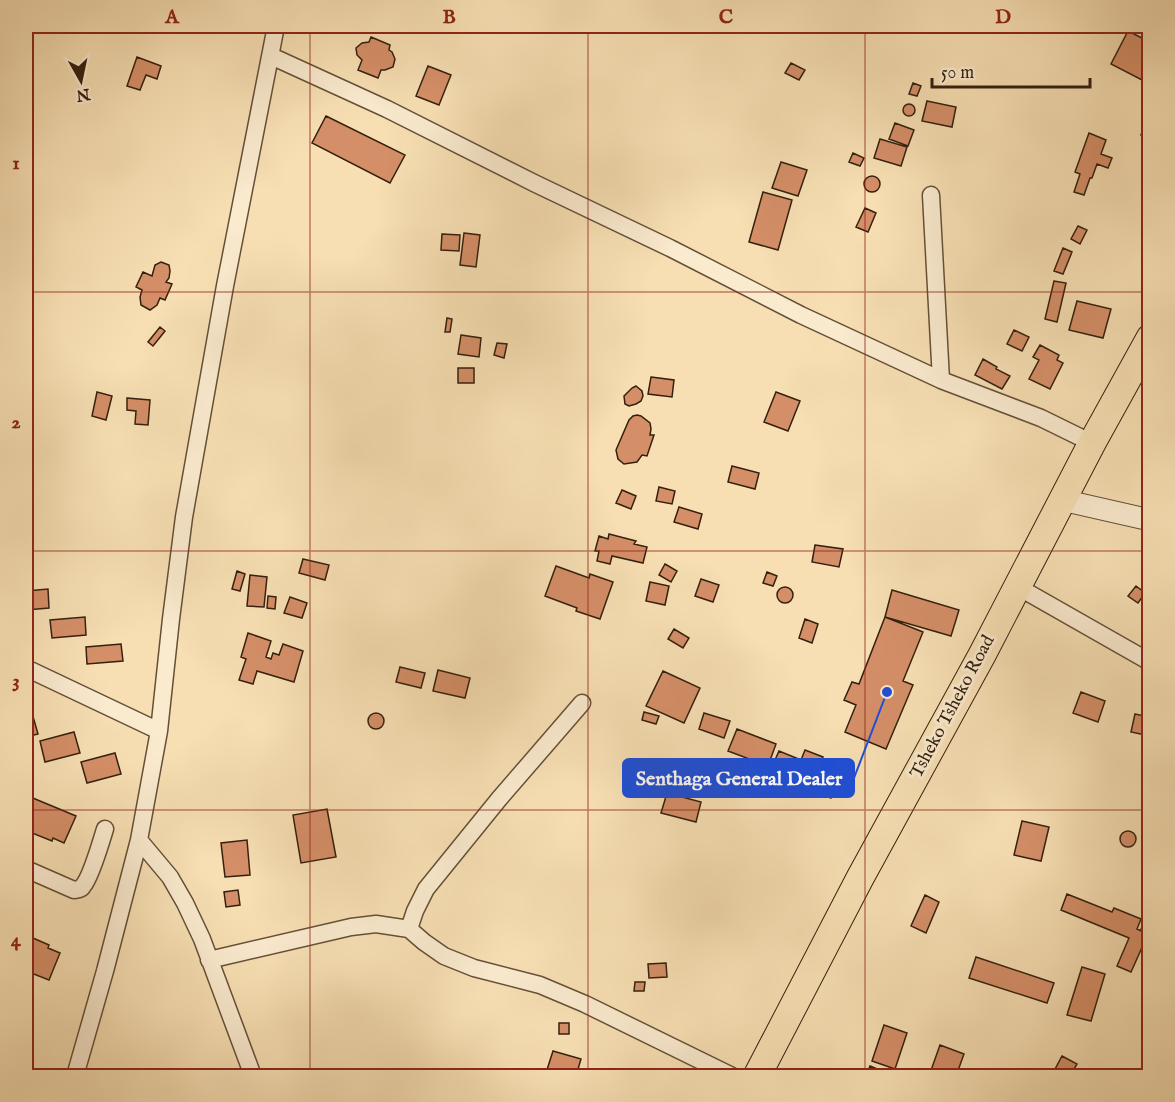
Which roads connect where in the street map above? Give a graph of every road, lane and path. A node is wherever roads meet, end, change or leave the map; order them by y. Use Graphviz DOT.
graph roads {
  1 [pos="276,26"];
  2 [pos="271,56"];
  3 [pos="932,195"];
  4 [pos="1149,338"];
  5 [pos="941,380"];
  6 [pos="1092,443"];
  7 [pos="1062,500"];
  8 [pos="1149,520"];
  9 [pos="1018,587"];
  10 [pos="1149,662"];
  11 [pos="26,668"];
  12 [pos="582,703"];
  13 [pos="159,731"];
  14 [pos="105,829"];
  15 [pos="139,840"];
  16 [pos="26,869"];
  17 [pos="409,929"];
  18 [pos="209,960"];
  19 [pos="75,1077"];
  20 [pos="253,1077"];
  21 [pos="732,1077"];
  22 [pos="757,1077"];
  1 -- 2 [label="street"];
  2 -- 5 [label="street"];
  2 -- 13 [label="street"];
  3 -- 5 [label="street"];
  4 -- 6 [label="highway, Tsheko Tsheko Road"];
  5 -- 6 [label="street"];
  6 -- 7 [label="highway, Tsheko Tsheko Road"];
  7 -- 8 [label="street"];
  7 -- 9 [label="highway, Tsheko Tsheko Road"];
  9 -- 10 [label="street"];
  9 -- 22 [label="highway, Tsheko Tsheko Road"];
  11 -- 13 [label="street"];
  12 -- 17 [label="street"];
  13 -- 15 [label="street"];
  14 -- 16 [label="street"];
  15 -- 18 [label="street"];
  15 -- 19 [label="street"];
  17 -- 18 [label="street"];
  17 -- 21 [label="street"];
  18 -- 20 [label="street"];
}
